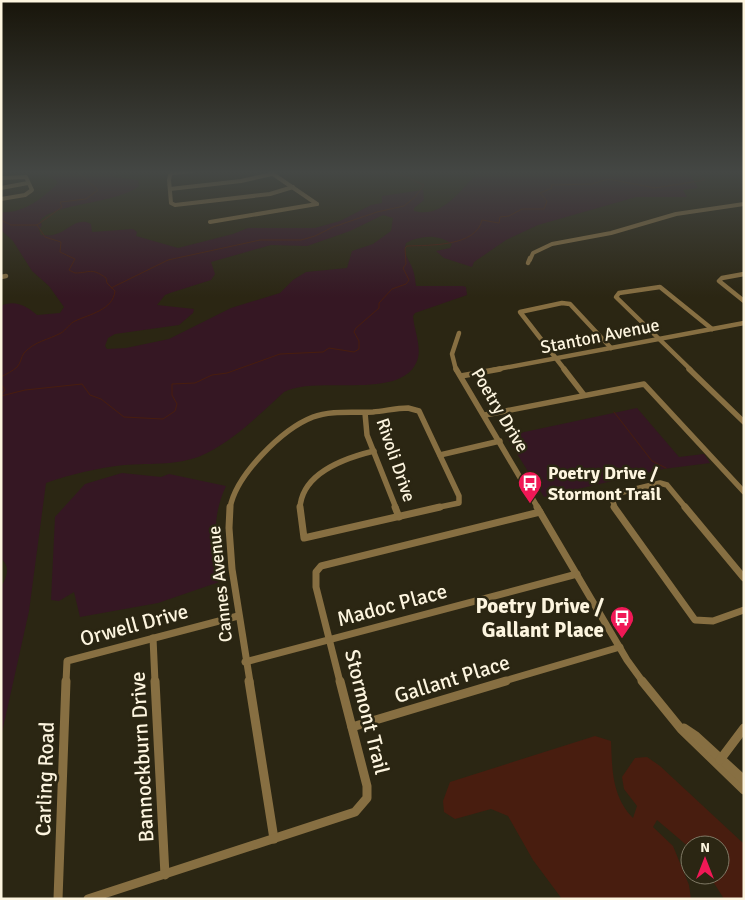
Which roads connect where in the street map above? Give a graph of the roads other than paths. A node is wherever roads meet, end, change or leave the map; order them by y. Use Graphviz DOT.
graph roads {
  1 [pos="264,213"];
  2 [pos="683,213"];
  3 [pos="210,222"];
  4 [pos="528,263"];
  5 [pos="744,274"];
  6 [pos="744,301"];
  7 [pos="744,323"];
  8 [pos="712,329"];
  9 [pos="459,333"];
  10 [pos="659,338"];
  11 [pos="611,348"];
  12 [pos="555,358"];
  13 [pos="461,376"];
  14 [pos="584,395"];
  15 [pos="364,412"];
  16 [pos="485,415"];
  17 [pos="744,422"];
  18 [pos="500,441"];
  19 [pos="374,451"];
  20 [pos="440,455"];
  21 [pos="744,492"];
  22 [pos="540,512"];
  23 [pos="399,517"];
  24 [pos="577,574"];
  25 [pos="744,578"];
  26 [pos="744,610"];
  27 [pos="238,616"];
  28 [pos="152,638"];
  29 [pos="329,640"];
  30 [pos="620,647"];
  31 [pos="67,661"];
  32 [pos="245,662"];
  33 [pos="352,727"];
  34 [pos="744,728"];
  35 [pos="719,762"];
  36 [pos="744,780"];
  37 [pos="744,790"];
  38 [pos="274,839"];
  39 [pos="166,875"];
  40 [pos="58,899"];
  41 [pos="88,899"];
  1 -- 3 [label="street"];
  2 -- 4 [label="street"];
  5 -- 6 [label="street"];
  7 -- 8 [label="street, Stanton Avenue"];
  8 -- 10 [label="street, Stanton Avenue"];
  8 -- 10 [label="street"];
  9 -- 13 [label="street, Poetry Drive"];
  10 -- 11 [label="street, Stanton Avenue"];
  10 -- 17 [label="street"];
  11 -- 12 [label="street, Stanton Avenue"];
  11 -- 12 [label="street"];
  12 -- 13 [label="street, Stanton Avenue"];
  12 -- 14 [label="street"];
  13 -- 16 [label="street, Poetry Drive"];
  14 -- 16 [label="street"];
  14 -- 21 [label="street"];
  15 -- 19 [label="street, Rivoli Drive"];
  15 -- 20 [label="street, Cannes Avenue"];
  15 -- 27 [label="street, Cannes Avenue"];
  16 -- 18 [label="street, Poetry Drive"];
  18 -- 20 [label="street"];
  18 -- 22 [label="street, Poetry Drive"];
  19 -- 23 [label="street, Rivoli Drive"];
  19 -- 23 [label="street"];
  20 -- 23 [label="street, Cannes Avenue"];
  22 -- 24 [label="street, Poetry Drive"];
  22 -- 29 [label="street, Stormont Trail"];
  24 -- 29 [label="street, Madoc Place"];
  24 -- 30 [label="street, Poetry Drive"];
  25 -- 26 [label="street"];
  27 -- 28 [label="street, Orwell Drive"];
  27 -- 32 [label="street, Cannes Avenue"];
  28 -- 31 [label="street, Orwell Drive"];
  28 -- 39 [label="street, Bannockburn Drive"];
  29 -- 32 [label="street, Madoc Place"];
  29 -- 33 [label="street, Stormont Trail"];
  30 -- 33 [label="street, Gallant Place"];
  30 -- 35 [label="street, Poetry Drive"];
  31 -- 40 [label="street, Carling Road"];
  32 -- 38 [label="street, Cannes Avenue"];
  33 -- 38 [label="street, Stormont Trail"];
  34 -- 35 [label="street"];
  35 -- 36 [label="street, Poetry Drive"];
  35 -- 37 [label="street, Poetry Drive"];
  38 -- 39 [label="street, Stormont Trail"];
  39 -- 41 [label="street, Stormont Trail"];
}
